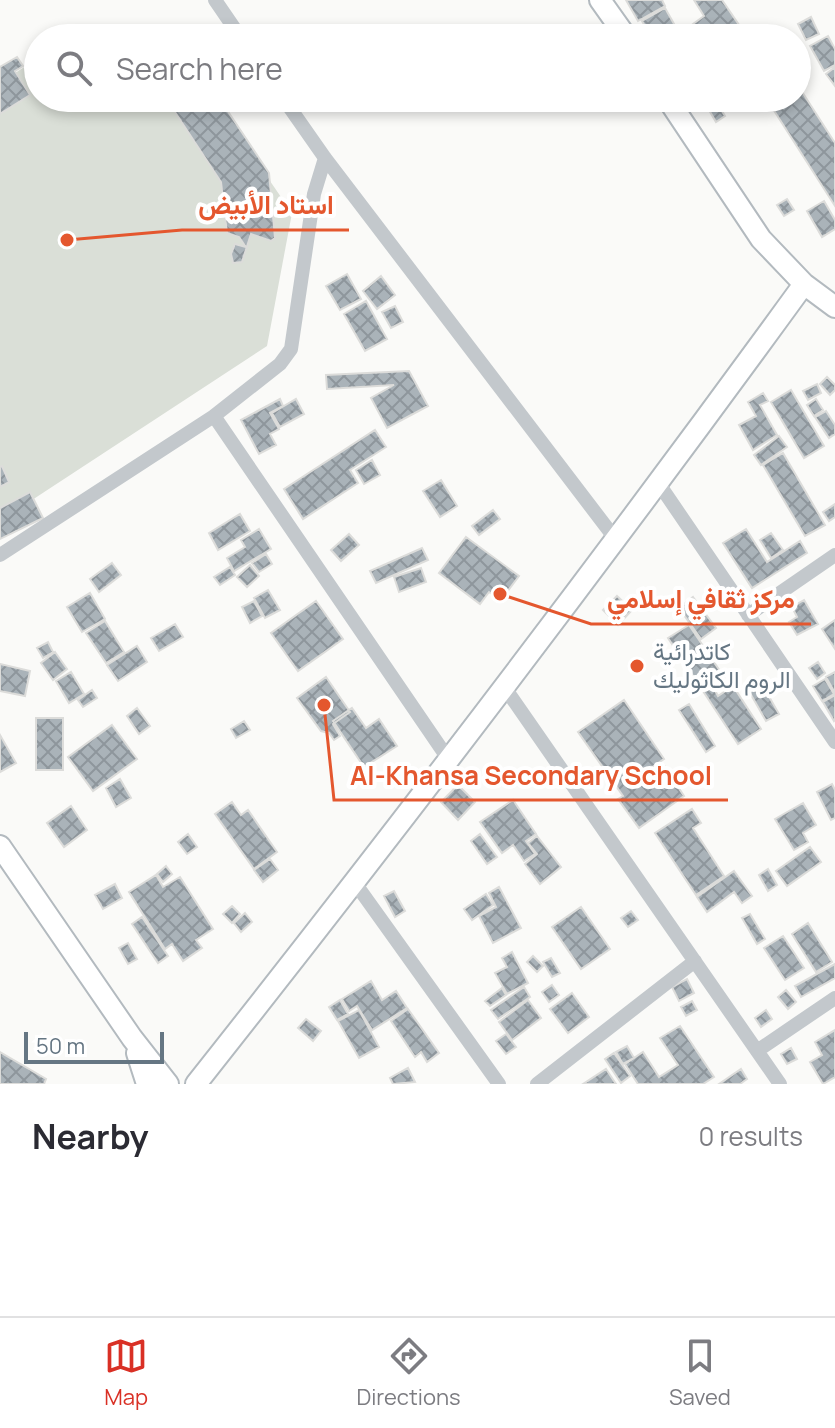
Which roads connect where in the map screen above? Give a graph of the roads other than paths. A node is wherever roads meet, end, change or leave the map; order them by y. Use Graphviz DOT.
graph roads {
  1 [pos="215,0"];
  2 [pos="600,0"];
  3 [pos="231,24"];
  4 [pos="617,24"];
  5 [pos="293,112"];
  6 [pos="676,112"];
  7 [pos="325,158"];
  8 [pos="804,284"];
  9 [pos="835,307"];
  10 [pos="214,416"];
  11 [pos="659,484"];
  12 [pos="617,541"];
  13 [pos="0,555"];
  14 [pos="835,555"];
  15 [pos="748,615"];
  16 [pos="505,688"];
  17 [pos="835,742"];
  18 [pos="449,760"];
  19 [pos="0,846"];
  20 [pos="355,883"];
  21 [pos="695,961"];
  22 [pos="835,998"];
  23 [pos="132,1038"];
  24 [pos="757,1051"];
  25 [pos="214,1061"];
  26 [pos="147,1084"];
  27 [pos="168,1084"];
  28 [pos="196,1084"];
  29 [pos="212,1084"];
  30 [pos="499,1084"];
  31 [pos="537,1084"];
  32 [pos="780,1084"];
  1 -- 3 [label="street"];
  2 -- 4 [label="street"];
  5 -- 7 [label="street"];
  6 -- 8 [label="street"];
  7 -- 10 [label="street"];
  7 -- 12 [label="street"];
  8 -- 9 [label="street"];
  8 -- 11 [label="street"];
  10 -- 13 [label="street"];
  10 -- 18 [label="street"];
  11 -- 12 [label="street"];
  11 -- 15 [label="street"];
  12 -- 16 [label="street"];
  14 -- 15 [label="street"];
  15 -- 17 [label="street"];
  16 -- 18 [label="street"];
  16 -- 21 [label="street"];
  18 -- 20 [label="street"];
  19 -- 23 [label="street"];
  20 -- 25 [label="street"];
  20 -- 30 [label="street"];
  21 -- 24 [label="street"];
  21 -- 31 [label="street"];
  22 -- 24 [label="street"];
  23 -- 26 [label="street"];
  23 -- 27 [label="street"];
  24 -- 32 [label="street"];
  25 -- 28 [label="street"];
  25 -- 29 [label="street"];
}
